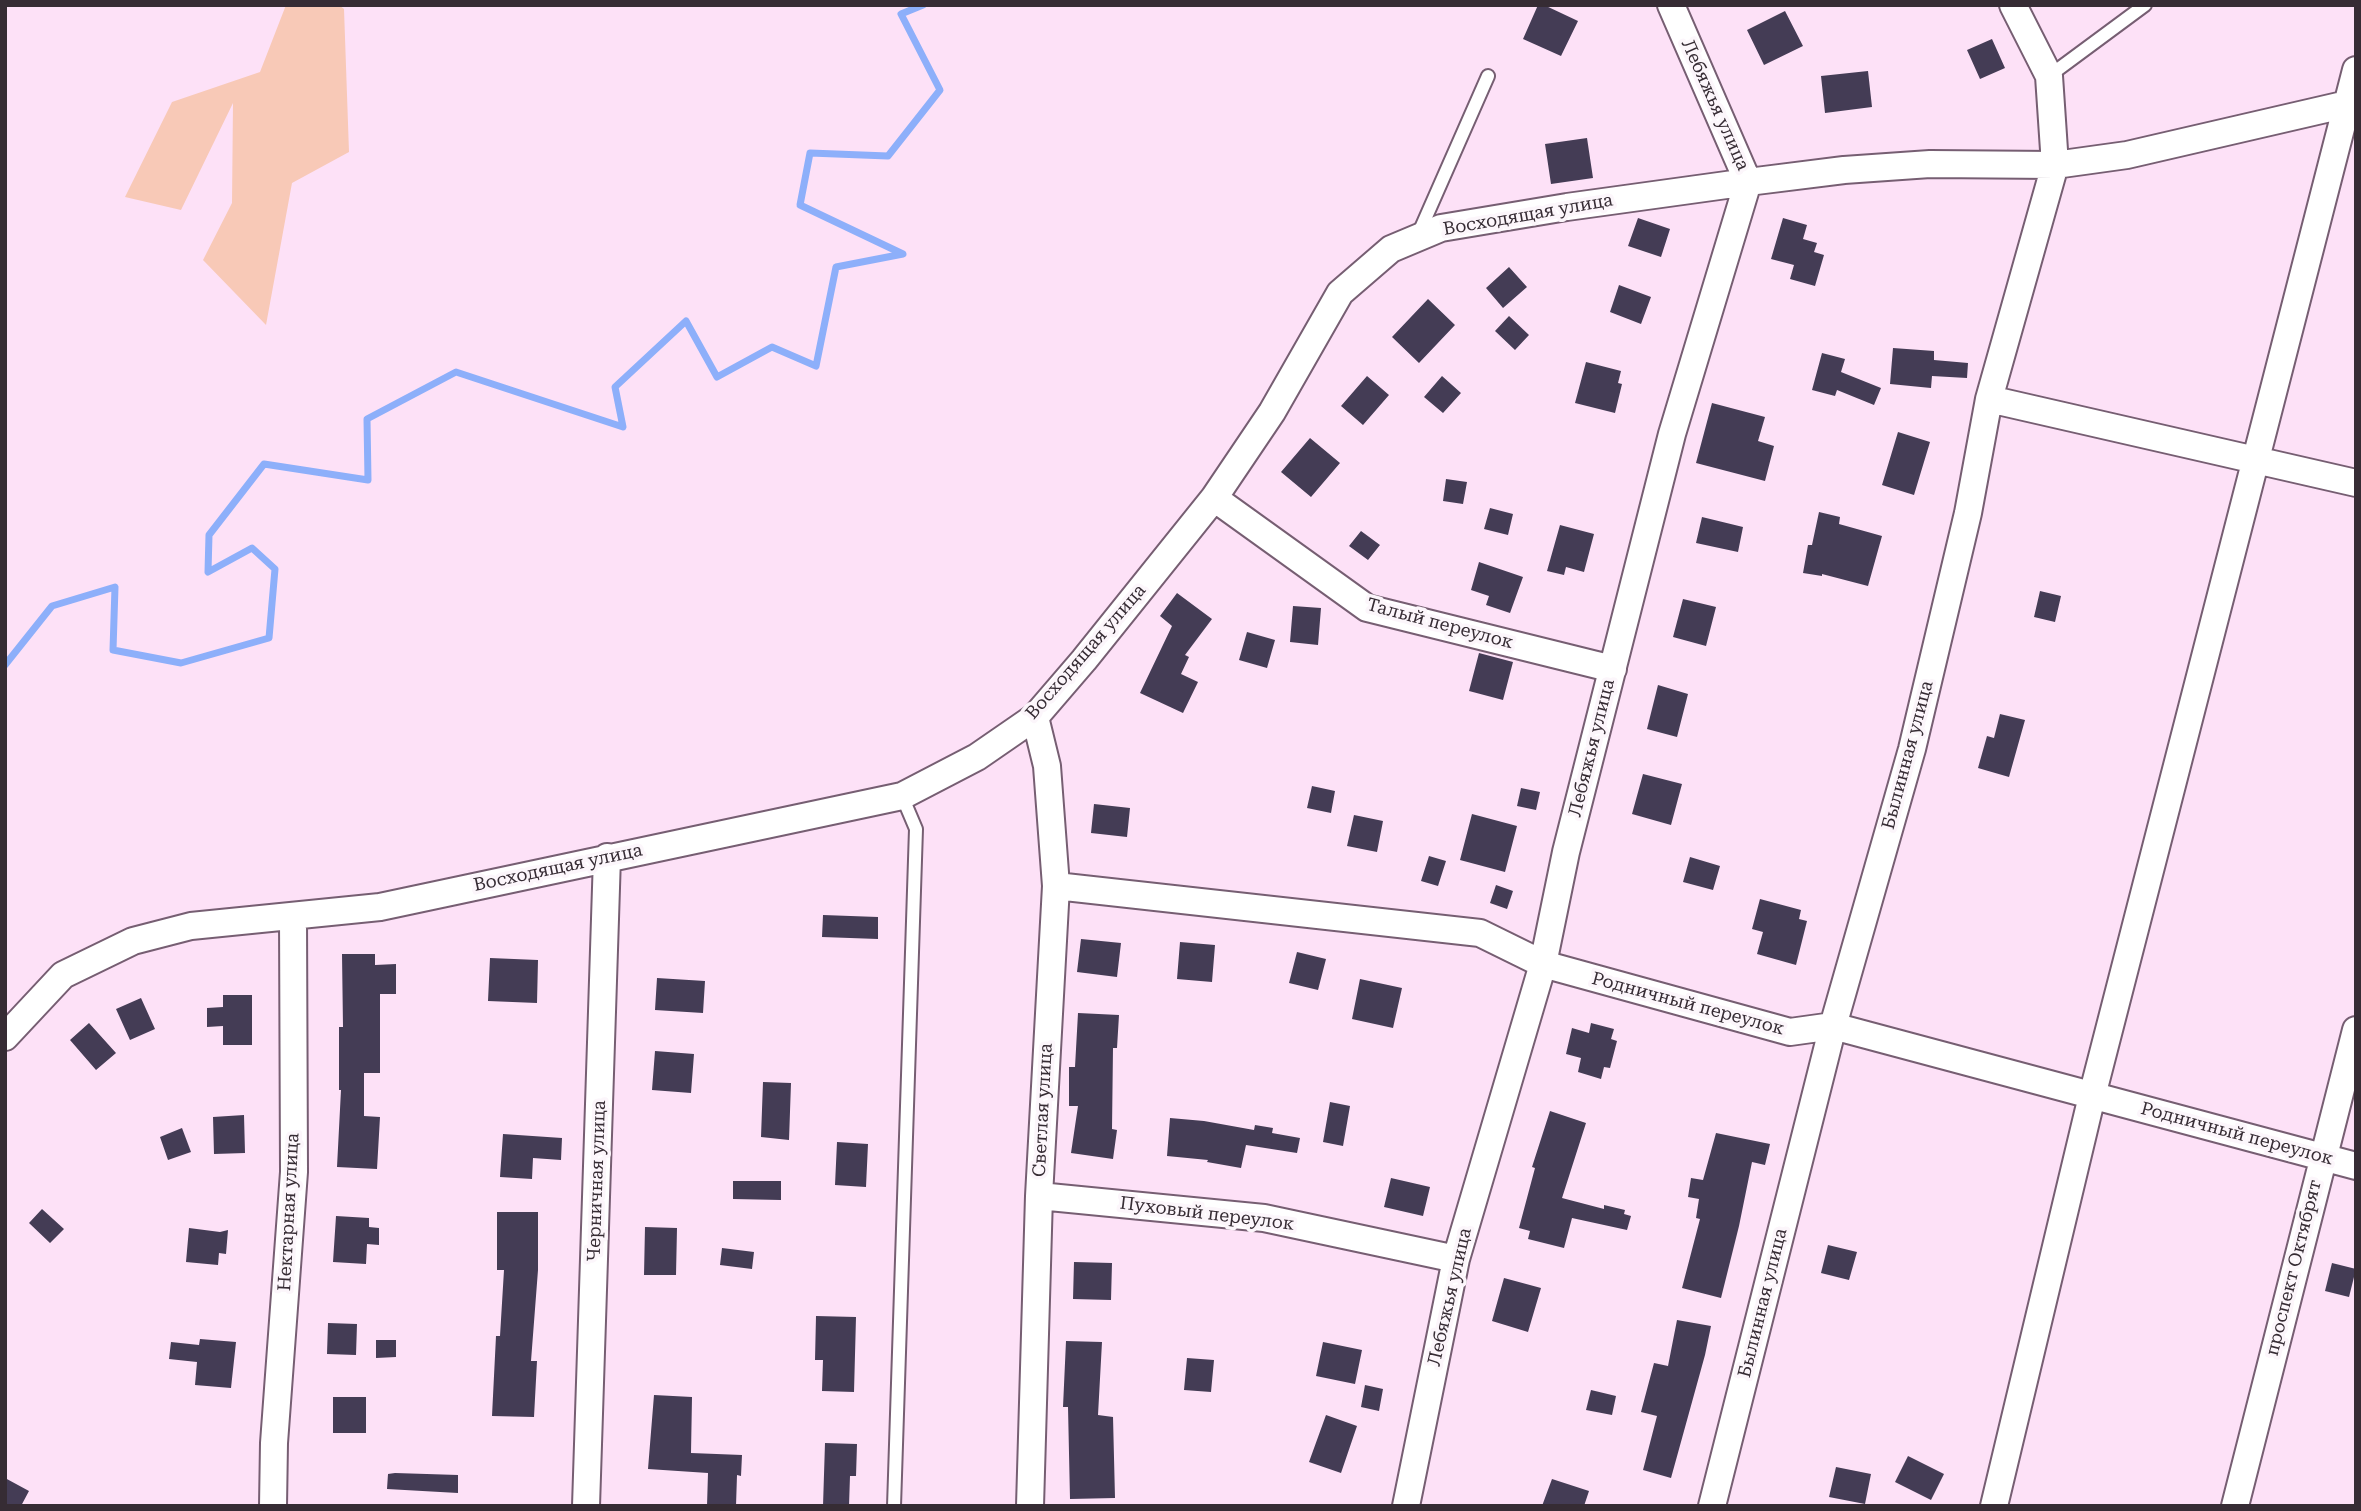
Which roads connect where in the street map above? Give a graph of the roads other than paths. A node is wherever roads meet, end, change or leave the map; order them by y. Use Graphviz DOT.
graph roads {
  1 [pos="1671,5"];
  2 [pos="2013,5"];
  3 [pos="2146,5"];
  4 [pos="2356,70"];
  5 [pos="1488,76"];
  6 [pos="2049,76"];
  7 [pos="2351,103"];
  8 [pos="2055,165"];
  9 [pos="1748,182"];
  10 [pos="1416,239"];
  11 [pos="1989,399"];
  12 [pos="2257,460"];
  13 [pos="2356,483"];
  14 [pos="1213,498"];
  15 [pos="1613,669"];
  16 [pos="1035,717"];
  17 [pos="902,796"];
  18 [pos="607,857"];
  19 [pos="1056,886"];
  20 [pos="293,918"];
  21 [pos="1543,964"];
  22 [pos="1833,1026"];
  23 [pos="2356,1030"];
  24 [pos="5,1037"];
  25 [pos="2092,1096"];
  26 [pos="2322,1157"];
  27 [pos="2356,1166"];
  28 [pos="1039,1196"];
  29 [pos="1456,1258"];
  30 [pos="273,1506"];
  31 [pos="586,1506"];
  32 [pos="894,1506"];
  33 [pos="1030,1506"];
  34 [pos="1406,1506"];
  35 [pos="1712,1506"];
  36 [pos="1994,1506"];
  37 [pos="2235,1506"];
  1 -- 9 [label="street, Лебяжья улица"];
  2 -- 6 [label="street, Былинная улица"];
  3 -- 6 [label="lane"];
  4 -- 7 [label="street"];
  5 -- 10 [label="lane"];
  6 -- 8 [label="street, Былинная улица"];
  7 -- 8 [label="street, Восходящая улица"];
  7 -- 12 [label="street"];
  8 -- 9 [label="street, Восходящая улица"];
  8 -- 11 [label="street, Былинная улица"];
  9 -- 10 [label="street, Восходящая улица"];
  9 -- 15 [label="street, Лебяжья улица"];
  10 -- 14 [label="street, Восходящая улица"];
  11 -- 12 [label="street"];
  11 -- 22 [label="street, Былинная улица"];
  12 -- 13 [label="street"];
  12 -- 25 [label="street"];
  14 -- 15 [label="street, Талый переулок"];
  14 -- 16 [label="street, Восходящая улица"];
  15 -- 21 [label="street, Лебяжья улица"];
  16 -- 17 [label="street, Восходящая улица"];
  16 -- 19 [label="street, Светлая улица"];
  17 -- 18 [label="street, Восходящая улица"];
  17 -- 32 [label="lane"];
  18 -- 20 [label="street, Восходящая улица"];
  18 -- 31 [label="street, Черничная улица"];
  19 -- 21 [label="street, Родничный переулок"];
  19 -- 28 [label="street, Светлая улица"];
  20 -- 24 [label="street, Восходящая улица"];
  20 -- 30 [label="street, Нектарная улица"];
  21 -- 22 [label="street, Родничный переулок"];
  21 -- 29 [label="street, Лебяжья улица"];
  22 -- 25 [label="street, Родничный переулок"];
  22 -- 35 [label="street, Былинная улица"];
  23 -- 26 [label="street, проспект Октябрят"];
  25 -- 26 [label="street, Родничный переулок"];
  25 -- 36 [label="street"];
  26 -- 27 [label="street, Родничный переулок"];
  26 -- 37 [label="street, проспект Октябрят"];
  28 -- 29 [label="street, Пуховый переулок"];
  28 -- 33 [label="street, Светлая улица"];
  29 -- 34 [label="street, Лебяжья улица"];
}
